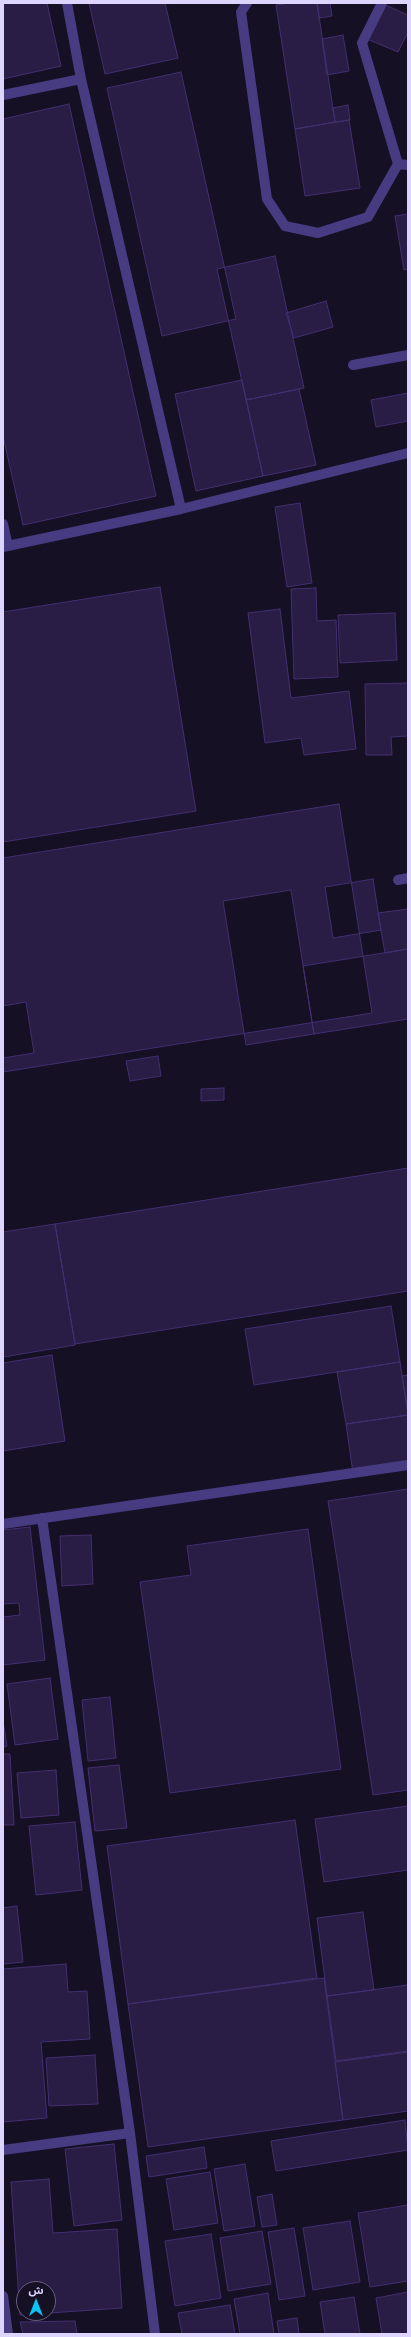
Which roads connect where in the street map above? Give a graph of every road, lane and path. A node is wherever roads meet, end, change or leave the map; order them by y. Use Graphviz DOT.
graph roads {
  1 [pos="67,3"];
  2 [pos="248,3"];
  3 [pos="382,3"];
  4 [pos="82,79"];
  5 [pos="3,95"];
  6 [pos="403,165"];
  7 [pos="408,355"];
  8 [pos="352,365"];
  9 [pos="408,453"];
  10 [pos="181,509"];
  11 [pos="3,524"];
  12 [pos="5,546"];
  13 [pos="408,1465"];
  14 [pos="42,1518"];
  15 [pos="3,1524"];
  16 [pos="130,2133"];
  17 [pos="3,2150"];
  18 [pos="3,2296"];
  19 [pos="8,2334"];
  20 [pos="155,2334"];
  1 -- 4 [label="street"];
  2 -- 6 [label="street"];
  3 -- 6 [label="street"];
  4 -- 5 [label="street"];
  4 -- 10 [label="street"];
  7 -- 8 [label="street"];
  9 -- 10 [label="street"];
  10 -- 12 [label="street"];
  11 -- 12 [label="street"];
  13 -- 14 [label="street"];
  14 -- 15 [label="street"];
  14 -- 16 [label="street"];
  16 -- 17 [label="street"];
  16 -- 20 [label="street"];
  18 -- 19 [label="street"];
}
